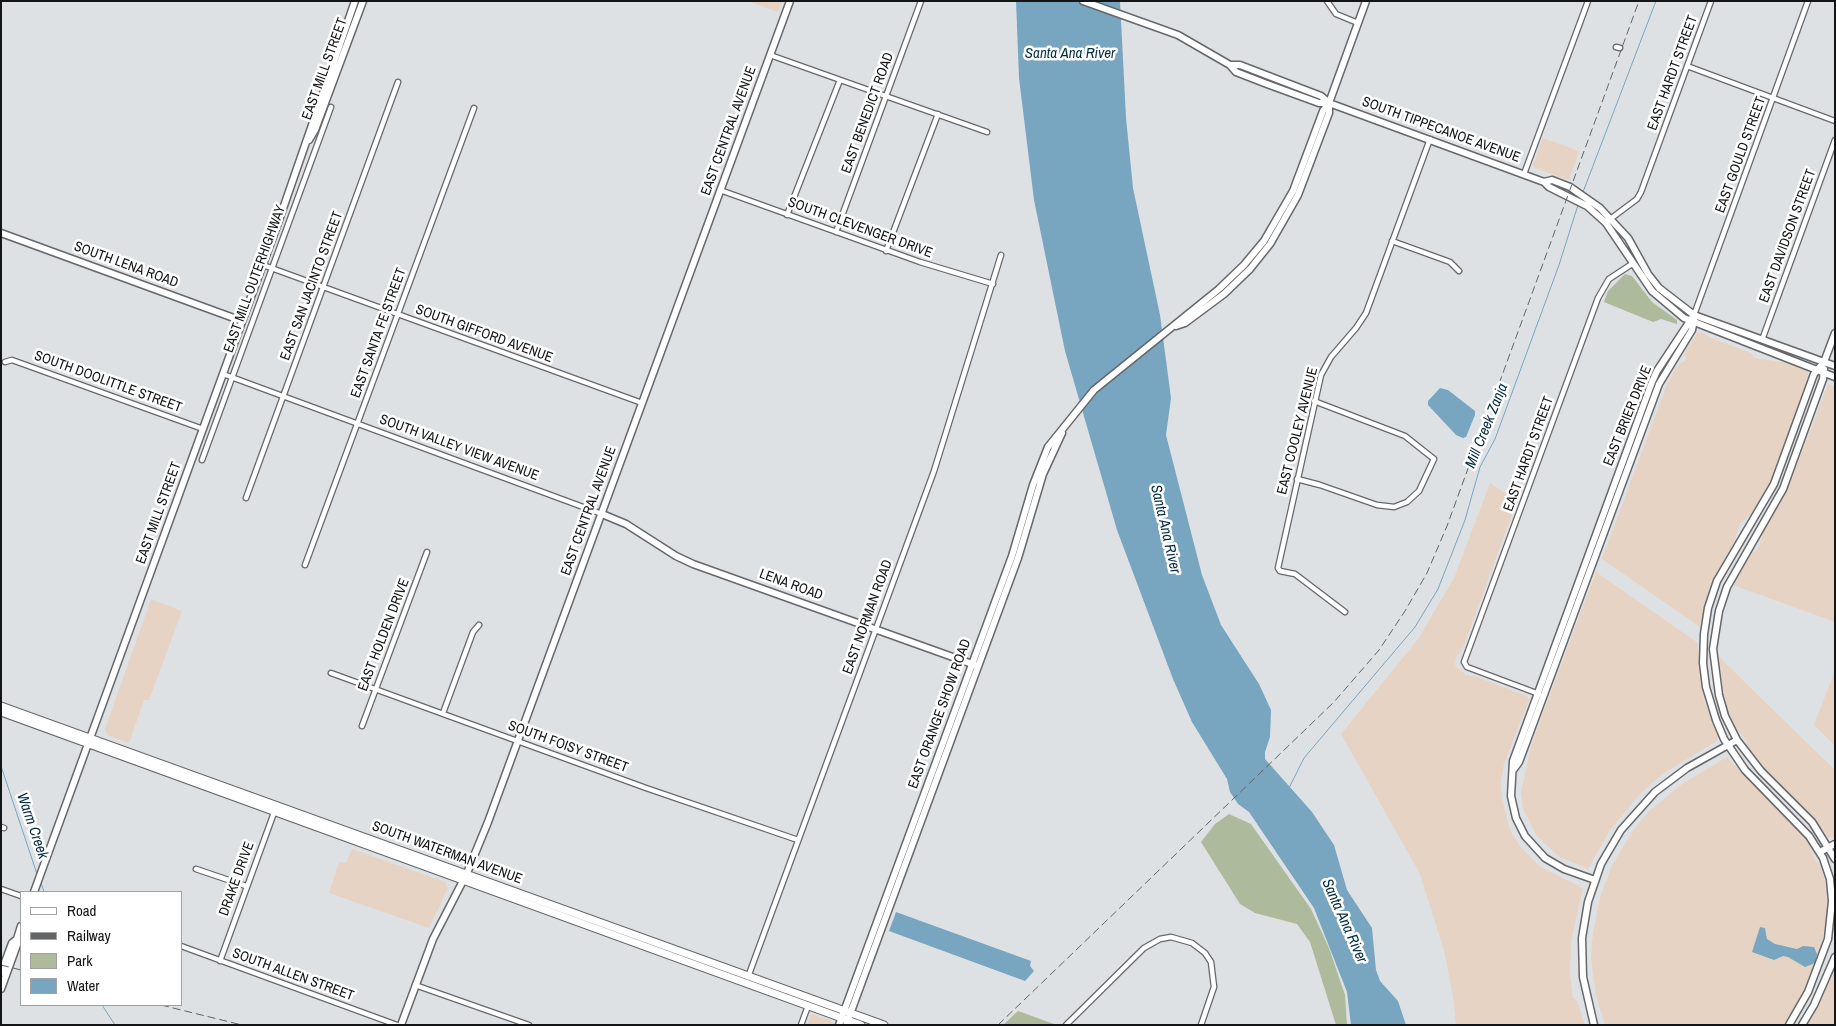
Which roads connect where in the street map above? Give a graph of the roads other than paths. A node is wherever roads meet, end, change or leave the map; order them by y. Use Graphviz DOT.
graph roads {
  1 [pos="355,1"];
  2 [pos="363,1"];
  3 [pos="790,1"];
  4 [pos="921,1"];
  5 [pos="1083,1"];
  6 [pos="1327,1"];
  7 [pos="1366,1"];
  8 [pos="1588,1"];
  9 [pos="1711,1"];
  10 [pos="1808,1"];
  11 [pos="1358,23"];
  12 [pos="770,55"];
  13 [pos="1687,66"];
  14 [pos="840,80"];
  15 [pos="398,82"];
  16 [pos="886,96"];
  17 [pos="1774,98"];
  18 [pos="1329,103"];
  19 [pos="332,107"];
  20 [pos="474,108"];
  21 [pos="938,114"];
  22 [pos="1835,121"];
  23 [pos="988,132"];
  24 [pos="1430,139"];
  25 [pos="1835,140"];
  26 [pos="306,143"];
  27 [pos="1524,174"];
  28 [pos="720,190"];
  29 [pos="1576,194"];
  30 [pos="787,214"];
  31 [pos="1609,220"];
  32 [pos="836,232"];
  33 [pos="1,233"];
  34 [pos="1392,241"];
  35 [pos="886,250"];
  36 [pos="1002,255"];
  37 [pos="1639,260"];
  38 [pos="1632,264"];
  39 [pos="263,265"];
  40 [pos="272,268"];
  41 [pos="1459,271"];
  42 [pos="993,284"];
  43 [pos="324,287"];
  44 [pos="398,314"];
  45 [pos="1694,315"];
  46 [pos="242,321"];
  47 [pos="1692,322"];
  48 [pos="1835,332"];
  49 [pos="1762,340"];
  50 [pos="5,362"];
  51 [pos="1824,362"];
  52 [pos="1835,366"];
  53 [pos="1817,370"];
  54 [pos="1824,373"];
  55 [pos="223,374"];
  56 [pos="232,377"];
  57 [pos="1835,377"];
  58 [pos="284,396"];
  59 [pos="1314,401"];
  60 [pos="642,403"];
  61 [pos="358,423"];
  62 [pos="203,428"];
  63 [pos="202,460"];
  64 [pos="1297,479"];
  65 [pos="246,498"];
  66 [pos="602,514"];
  67 [pos="427,552"];
  68 [pos="305,565"];
  69 [pos="1345,612"];
  70 [pos="479,625"];
  71 [pos="876,629"];
  72 [pos="975,665"];
  73 [pos="331,673"];
  74 [pos="376,689"];
  75 [pos="1541,694"];
  76 [pos="1,706"];
  77 [pos="443,713"];
  78 [pos="3,714"];
  79 [pos="50,722"];
  80 [pos="362,726"];
  81 [pos="89,740"];
  82 [pos="519,740"];
  83 [pos="1737,740"];
  84 [pos="1728,745"];
  85 [pos="277,804"];
  86 [pos="274,812"];
  87 [pos="798,840"];
  88 [pos="358,843"];
  89 [pos="1832,845"];
  90 [pos="392,846"];
  91 [pos="1820,852"];
  92 [pos="1835,859"];
  93 [pos="196,869"];
  94 [pos="466,873"];
  95 [pos="462,880"];
  96 [pos="1595,880"];
  97 [pos="246,886"];
  98 [pos="1,889"];
  99 [pos="35,890"];
  100 [pos="20,896"];
  101 [pos="20,929"];
  102 [pos="17,939"];
  103 [pos="182,946"];
  104 [pos="1835,957"];
  105 [pos="220,961"];
  106 [pos="1,973"];
  107 [pos="747,979"];
  108 [pos="416,985"];
  109 [pos="1,989"];
  110 [pos="808,1006"];
  111 [pos="847,1011"];
  112 [pos="843,1022"];
  113 [pos="399,1025"];
  114 [pos="528,1025"];
  115 [pos="801,1025"];
  116 [pos="861,1025"];
  117 [pos="884,1025"];
  118 [pos="1066,1025"];
  119 [pos="1201,1025"];
  120 [pos="1594,1025"];
  121 [pos="1789,1025"];
  122 [pos="1802,1025"];
  1 -- 26 [label="main road, EAST MILL STREET"];
  2 -- 26 [label="main road, EAST MILL STREET"];
  3 -- 12 [label="main road, EAST CENTRAL AVENUE"];
  4 -- 16 [label="street, EAST BENEDICT ROAD"];
  5 -- 18 [label="main road, SOUTH TIPPECANOE AVENUE"];
  6 -- 11 [label="street"];
  7 -- 11 [label="main road, EAST ORANGE SHOW ROAD"];
  8 -- 27 [label="street"];
  9 -- 13 [label="street, EAST HARDT STREET"];
  10 -- 17 [label="street, EAST GOULD STREET"];
  11 -- 18 [label="main road, EAST ORANGE SHOW ROAD"];
  12 -- 14 [label="street"];
  12 -- 28 [label="main road, EAST CENTRAL AVENUE"];
  13 -- 17 [label="street"];
  13 -- 31 [label="street, EAST HARDT STREET"];
  14 -- 16 [label="street"];
  14 -- 30 [label="street"];
  15 -- 43 [label="street, EAST SAN JACINTO STREET"];
  16 -- 21 [label="street"];
  16 -- 32 [label="street, EAST BENEDICT ROAD"];
  17 -- 22 [label="street"];
  17 -- 45 [label="street, EAST GOULD STREET"];
  18 -- 24 [label="main road, SOUTH TIPPECANOE AVENUE"];
  18 -- 72 [label="main road, EAST ORANGE SHOW ROAD"];
  19 -- 40 [label="street, EAST MILL OUTERHIGHWAY"];
  20 -- 44 [label="street, EAST SANTA FE STREET"];
  21 -- 23 [label="street"];
  21 -- 35 [label="street"];
  24 -- 27 [label="main road, SOUTH TIPPECANOE AVENUE"];
  24 -- 34 [label="street, EAST COOLEY AVENUE"];
  25 -- 49 [label="street, EAST DAVIDSON STREET"];
  26 -- 39 [label="main road, EAST MILL STREET"];
  27 -- 29 [label="main road, SOUTH TIPPECANOE AVENUE"];
  28 -- 30 [label="street, SOUTH CLEVENGER DRIVE"];
  28 -- 60 [label="main road, EAST CENTRAL AVENUE"];
  29 -- 31 [label="main road, SOUTH TIPPECANOE AVENUE"];
  29 -- 31 [label="main road, SOUTH TIPPECANOE AVENUE"];
  30 -- 32 [label="street, SOUTH CLEVENGER DRIVE"];
  31 -- 37 [label="main road, SOUTH TIPPECANOE AVENUE"];
  31 -- 38 [label="main road, SOUTH TIPPECANOE AVENUE"];
  32 -- 35 [label="street, SOUTH CLEVENGER DRIVE"];
  33 -- 46 [label="main road, SOUTH LENA ROAD"];
  34 -- 41 [label="street"];
  34 -- 59 [label="street, EAST COOLEY AVENUE"];
  35 -- 42 [label="street, SOUTH CLEVENGER DRIVE"];
  36 -- 42 [label="street, EAST NORMAN ROAD"];
  37 -- 38 [label="main road"];
  37 -- 45 [label="main road, SOUTH TIPPECANOE AVENUE"];
  38 -- 47 [label="main road, SOUTH TIPPECANOE AVENUE"];
  38 -- 75 [label="street, EAST HARDT STREET"];
  39 -- 40 [label="street, SOUTH GIFFORD AVENUE"];
  39 -- 46 [label="main road, EAST MILL STREET"];
  40 -- 43 [label="street, SOUTH GIFFORD AVENUE"];
  40 -- 56 [label="street, EAST MILL OUTERHIGHWAY"];
  42 -- 71 [label="street, EAST NORMAN ROAD"];
  43 -- 44 [label="street, SOUTH GIFFORD AVENUE"];
  43 -- 58 [label="street, EAST SAN JACINTO STREET"];
  44 -- 60 [label="street, SOUTH GIFFORD AVENUE"];
  44 -- 61 [label="street, EAST SANTA FE STREET"];
  45 -- 47 [label="main road, EAST BRIER DRIVE"];
  45 -- 49 [label="main road, SOUTH TIPPECANOE AVENUE"];
  46 -- 55 [label="main road, EAST MILL STREET"];
  47 -- 53 [label="main road, SOUTH TIPPECANOE AVENUE"];
  47 -- 75 [label="main road, EAST BRIER DRIVE"];
  48 -- 51 [label="main road"];
  49 -- 51 [label="main road, SOUTH TIPPECANOE AVENUE"];
  50 -- 62 [label="street, SOUTH DOOLITTLE STREET"];
  51 -- 52 [label="main road, SOUTH TIPPECANOE AVENUE"];
  51 -- 53 [label="main road"];
  51 -- 54 [label="main road"];
  53 -- 54 [label="main road, SOUTH TIPPECANOE AVENUE"];
  53 -- 84 [label="main road"];
  54 -- 57 [label="main road, SOUTH TIPPECANOE AVENUE"];
  54 -- 83 [label="main road"];
  55 -- 56 [label="street, SOUTH VALLEY VIEW AVENUE"];
  55 -- 62 [label="main road, EAST MILL STREET"];
  56 -- 58 [label="street, SOUTH VALLEY VIEW AVENUE"];
  56 -- 63 [label="street, EAST MILL OUTERHIGHWAY"];
  58 -- 61 [label="street, SOUTH VALLEY VIEW AVENUE"];
  58 -- 65 [label="street, EAST SAN JACINTO STREET"];
  59 -- 64 [label="street, EAST COOLEY AVENUE"];
  59 -- 64 [label="street"];
  60 -- 66 [label="main road, EAST CENTRAL AVENUE"];
  61 -- 66 [label="street, SOUTH VALLEY VIEW AVENUE"];
  61 -- 68 [label="street, EAST SANTA FE STREET"];
  62 -- 81 [label="main road, EAST MILL STREET"];
  64 -- 69 [label="street, EAST COOLEY AVENUE"];
  66 -- 71 [label="main road, LENA ROAD"];
  66 -- 82 [label="main road, EAST CENTRAL AVENUE"];
  67 -- 74 [label="street, EAST HOLDEN DRIVE"];
  70 -- 77 [label="street"];
  71 -- 72 [label="main road, LENA ROAD"];
  71 -- 87 [label="street, EAST NORMAN ROAD"];
  72 -- 111 [label="main road, EAST ORANGE SHOW ROAD"];
  73 -- 74 [label="street, SOUTH FOISY STREET"];
  74 -- 77 [label="street, SOUTH FOISY STREET"];
  74 -- 80 [label="street, EAST HOLDEN DRIVE"];
  75 -- 96 [label="main road, EAST BRIER DRIVE"];
  76 -- 79 [label="main road, SOUTH WATERMAN AVENUE"];
  77 -- 82 [label="street, SOUTH FOISY STREET"];
  78 -- 79 [label="main road"];
  78 -- 81 [label="main road, SOUTH WATERMAN AVENUE"];
  79 -- 81 [label="main road, SOUTH WATERMAN AVENUE"];
  81 -- 85 [label="main road, SOUTH WATERMAN AVENUE"];
  81 -- 86 [label="main road, SOUTH WATERMAN AVENUE"];
  81 -- 99 [label="main road, EAST MILL STREET"];
  82 -- 87 [label="street, SOUTH FOISY STREET"];
  82 -- 94 [label="main road, EAST CENTRAL AVENUE"];
  83 -- 84 [label="main road"];
  83 -- 89 [label="main road"];
  84 -- 91 [label="main road"];
  84 -- 96 [label="main road"];
  85 -- 86 [label="street, DRAKE DRIVE"];
  85 -- 90 [label="main road, SOUTH WATERMAN AVENUE"];
  86 -- 88 [label="main road, SOUTH WATERMAN AVENUE"];
  86 -- 97 [label="street, DRAKE DRIVE"];
  87 -- 107 [label="street, EAST NORMAN ROAD"];
  88 -- 90 [label="main road"];
  88 -- 95 [label="main road, SOUTH WATERMAN AVENUE"];
  89 -- 91 [label="main road"];
  89 -- 92 [label="main road"];
  90 -- 94 [label="main road, SOUTH WATERMAN AVENUE"];
  91 -- 121 [label="main road"];
  93 -- 97 [label="street"];
  94 -- 95 [label="main road, EAST CENTRAL AVENUE"];
  94 -- 107 [label="main road, SOUTH WATERMAN AVENUE"];
  95 -- 107 [label="main road, SOUTH WATERMAN AVENUE"];
  95 -- 108 [label="main road, EAST CENTRAL AVENUE"];
  96 -- 120 [label="main road"];
  97 -- 105 [label="street, DRAKE DRIVE"];
  98 -- 100 [label="street"];
  101 -- 102 [label="main road"];
  102 -- 106 [label="main road"];
  102 -- 109 [label="main road"];
  103 -- 105 [label="street, SOUTH ALLEN STREET"];
  104 -- 122 [label="main road"];
  105 -- 113 [label="street, SOUTH ALLEN STREET"];
  107 -- 110 [label="main road, SOUTH WATERMAN AVENUE"];
  107 -- 111 [label="main road, SOUTH WATERMAN AVENUE"];
  108 -- 113 [label="main road, EAST CENTRAL AVENUE"];
  108 -- 114 [label="street"];
  110 -- 112 [label="main road, SOUTH WATERMAN AVENUE"];
  110 -- 115 [label="street"];
  111 -- 112 [label="main road, EAST ORANGE SHOW ROAD"];
  111 -- 117 [label="main road, SOUTH WATERMAN AVENUE"];
  112 -- 116 [label="main road, SOUTH WATERMAN AVENUE"];
  118 -- 119 [label="street"];
}
